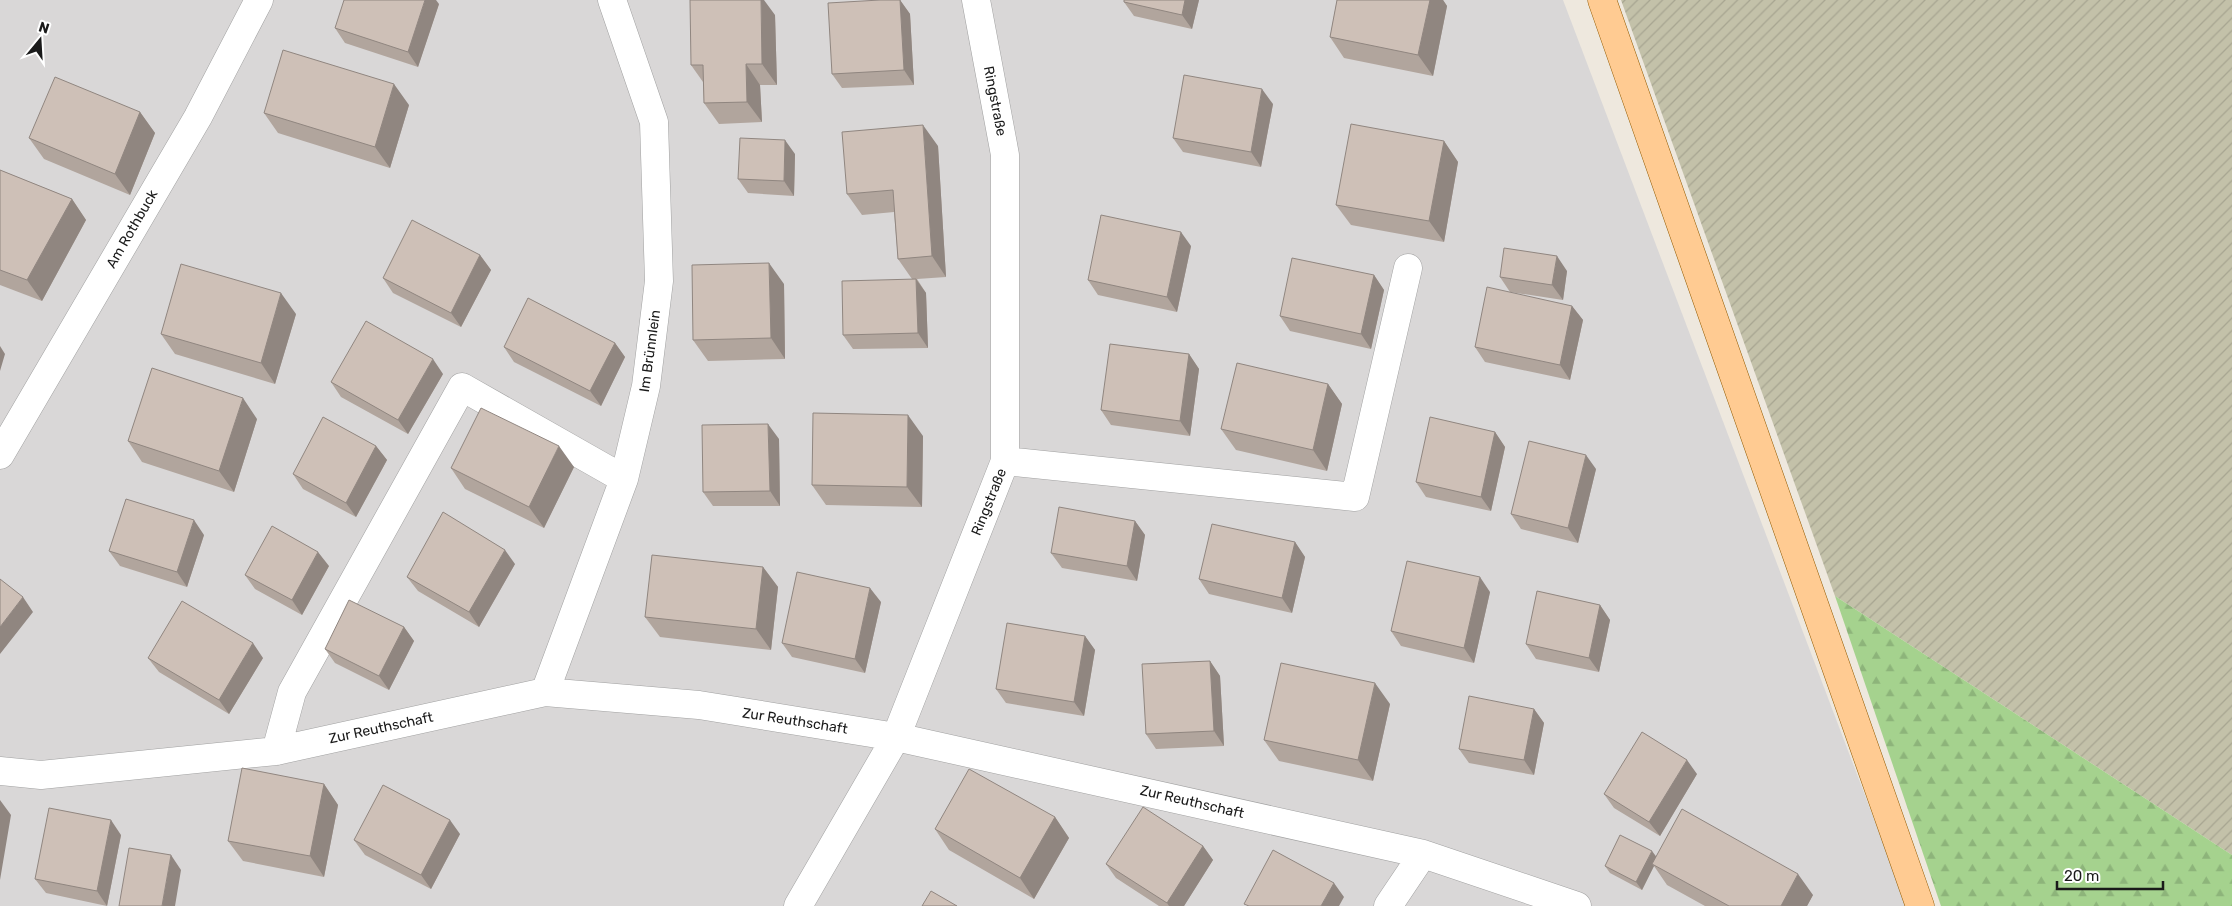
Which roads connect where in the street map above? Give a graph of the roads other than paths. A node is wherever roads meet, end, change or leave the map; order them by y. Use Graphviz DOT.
graph roads {
  1 [pos="260,0"];
  2 [pos="612,0"];
  3 [pos="976,0"];
  4 [pos="1602,0"];
  5 [pos="1408,268"];
  6 [pos="0,456"];
  7 [pos="1005,461"];
  8 [pos="624,479"];
  9 [pos="545,692"];
  10 [pos="896,737"];
  11 [pos="276,751"];
  12 [pos="0,771"];
  13 [pos="1423,854"];
  14 [pos="798,906"];
  15 [pos="1388,906"];
  16 [pos="1577,906"];
  17 [pos="1920,906"];
  1 -- 6 [label="street, Am Rothbuck"];
  2 -- 8 [label="street, Im Brünnlein"];
  3 -- 7 [label="street, Ringstraße"];
  4 -- 17 [label="main road"];
  5 -- 7 [label="street"];
  7 -- 10 [label="street, Ringstraße"];
  8 -- 9 [label="street, Im Brünnlein"];
  8 -- 11 [label="street"];
  9 -- 10 [label="street, Zur Reuthschaft"];
  9 -- 11 [label="street, Zur Reuthschaft"];
  10 -- 13 [label="street, Zur Reuthschaft"];
  10 -- 14 [label="street, Ringstraße"];
  11 -- 12 [label="street, Zur Reuthschaft"];
  13 -- 15 [label="street"];
  13 -- 16 [label="street, Zur Reuthschaft"];
}
